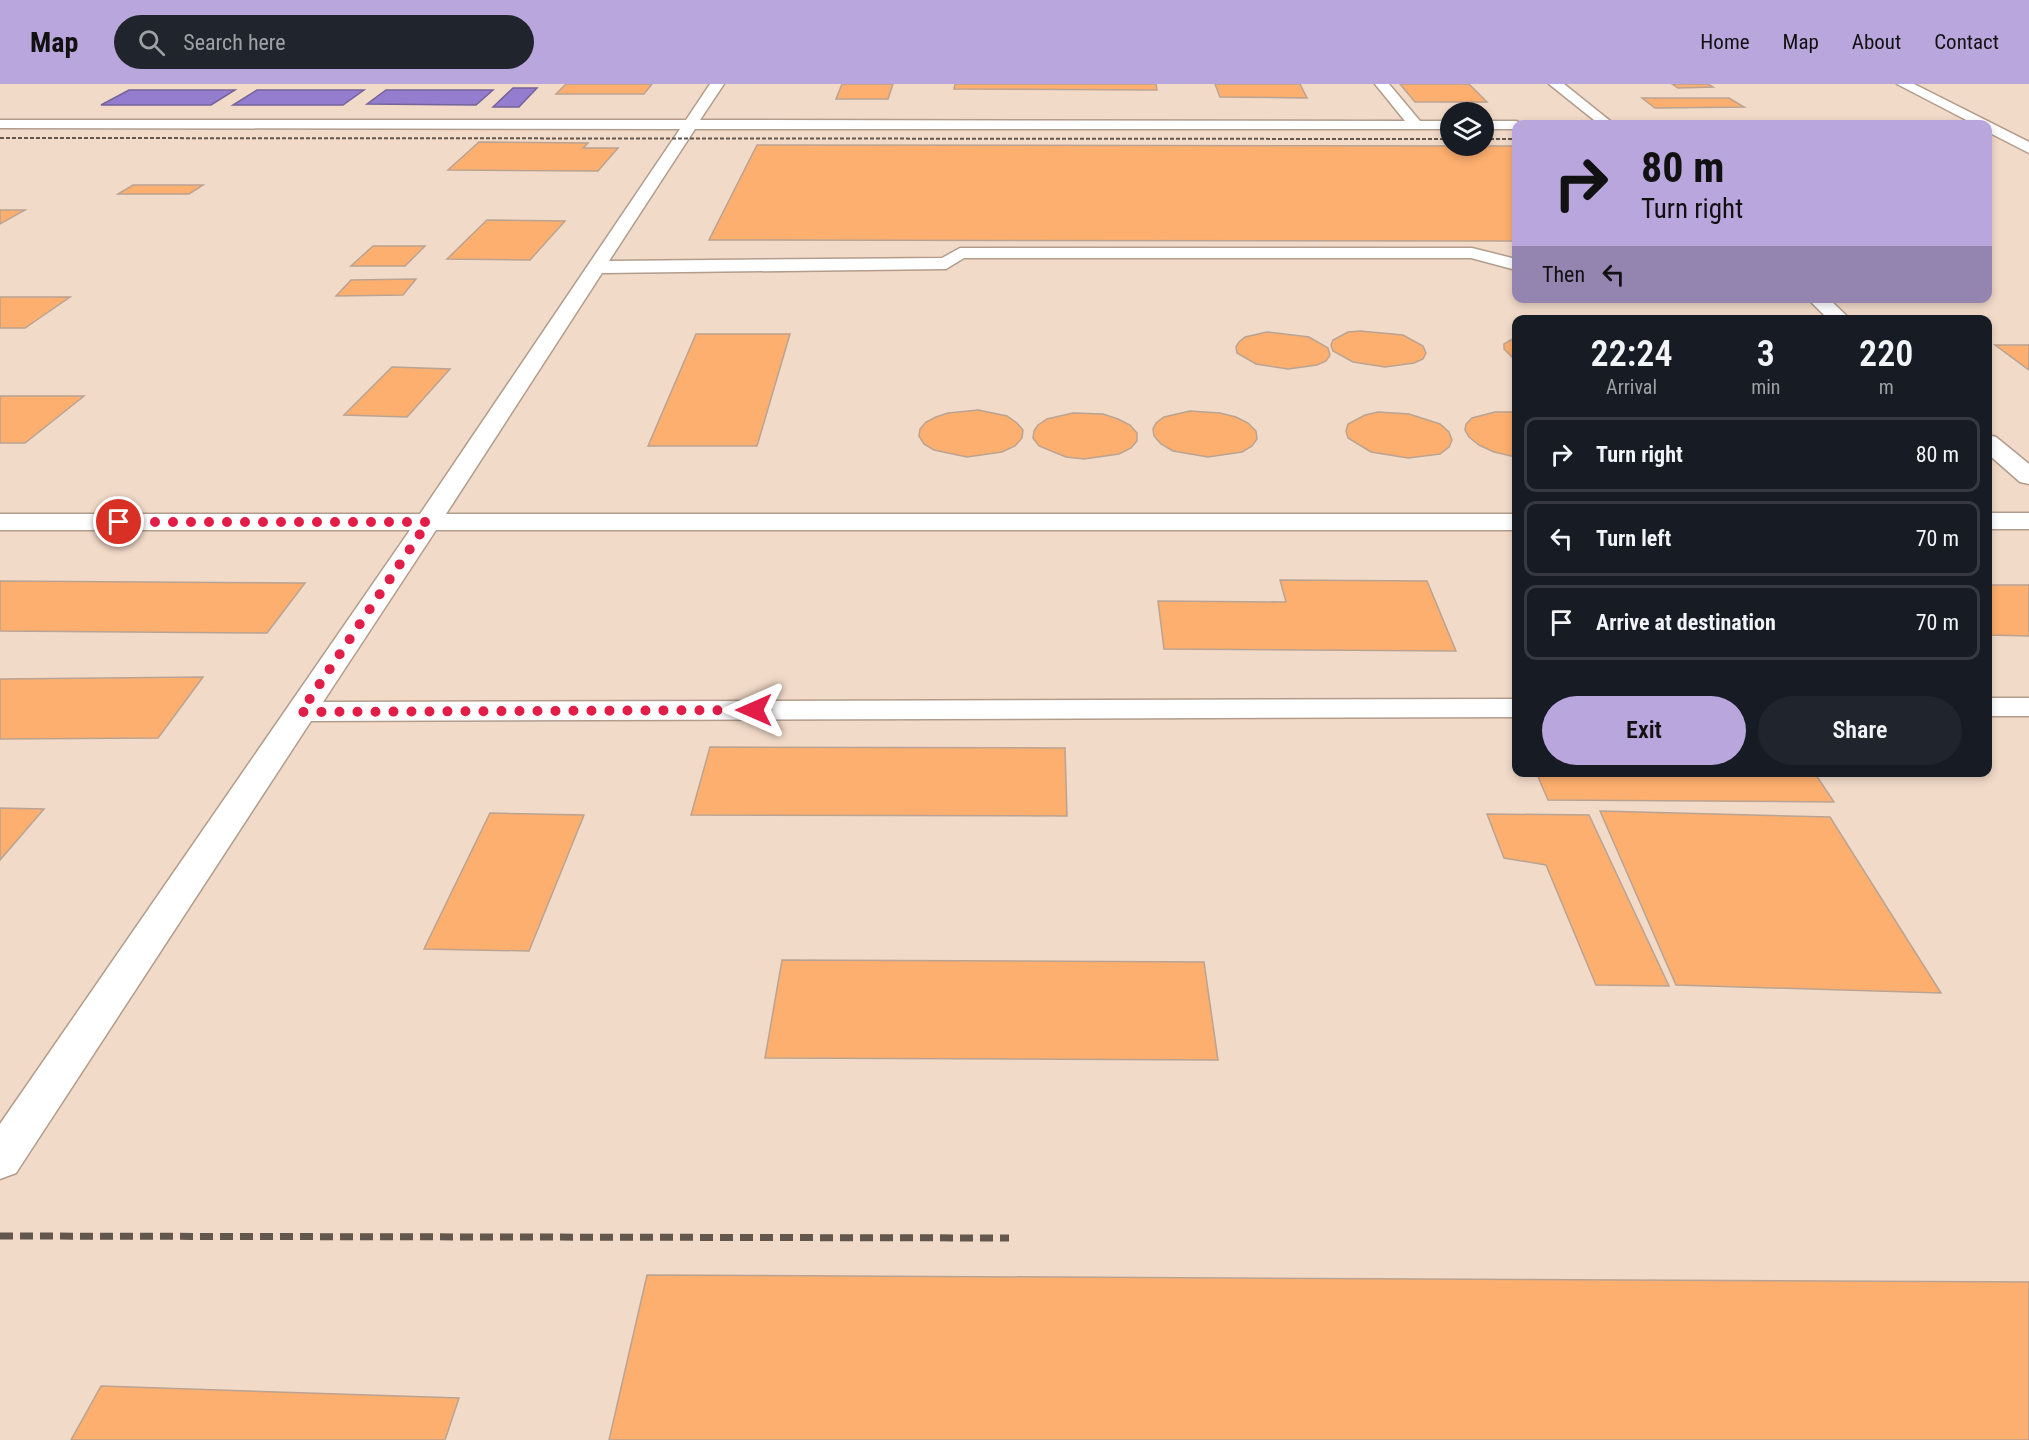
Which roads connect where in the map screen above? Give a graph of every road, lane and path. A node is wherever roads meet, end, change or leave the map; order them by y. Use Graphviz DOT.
graph roads {
  1 [pos="717,84"];
  2 [pos="1382,84"];
  3 [pos="1556,84"];
  4 [pos="1904,84"];
  5 [pos="1602,120"];
  6 [pos="1976,120"];
  7 [pos="0,124"];
  8 [pos="690,124"];
  9 [pos="1416,125"];
  10 [pos="1440,125"];
  11 [pos="1494,125"];
  12 [pos="1512,125"];
  13 [pos="1992,128"];
  14 [pos="2029,148"];
  15 [pos="1512,264"];
  16 [pos="596,267"];
  17 [pos="1822,303"];
  18 [pos="1835,315"];
  19 [pos="1992,445"];
  20 [pos="2029,477"];
  21 [pos="1992,521"];
  22 [pos="2029,521"];
  23 [pos="0,522"];
  24 [pos="428,522"];
  25 [pos="1512,522"];
  26 [pos="1992,707"];
  27 [pos="2029,707"];
  28 [pos="1512,708"];
  29 [pos="301,712"];
  30 [pos="0,1160"];
  1 -- 8 [label="lane"];
  2 -- 9 [label="lane"];
  3 -- 5 [label="lane"];
  4 -- 6 [label="lane"];
  7 -- 8 [label="lane"];
  8 -- 9 [label="lane"];
  8 -- 16 [label="lane"];
  9 -- 10 [label="lane"];
  11 -- 12 [label="lane"];
  13 -- 14 [label="lane"];
  15 -- 16 [label="lane"];
  16 -- 24 [label="lane"];
  17 -- 18 [label="lane"];
  19 -- 20 [label="lane"];
  21 -- 22 [label="lane"];
  23 -- 24 [label="lane"];
  24 -- 25 [label="lane"];
  24 -- 29 [label="lane"];
  26 -- 27 [label="lane"];
  28 -- 29 [label="lane"];
  29 -- 30 [label="lane"];
}
